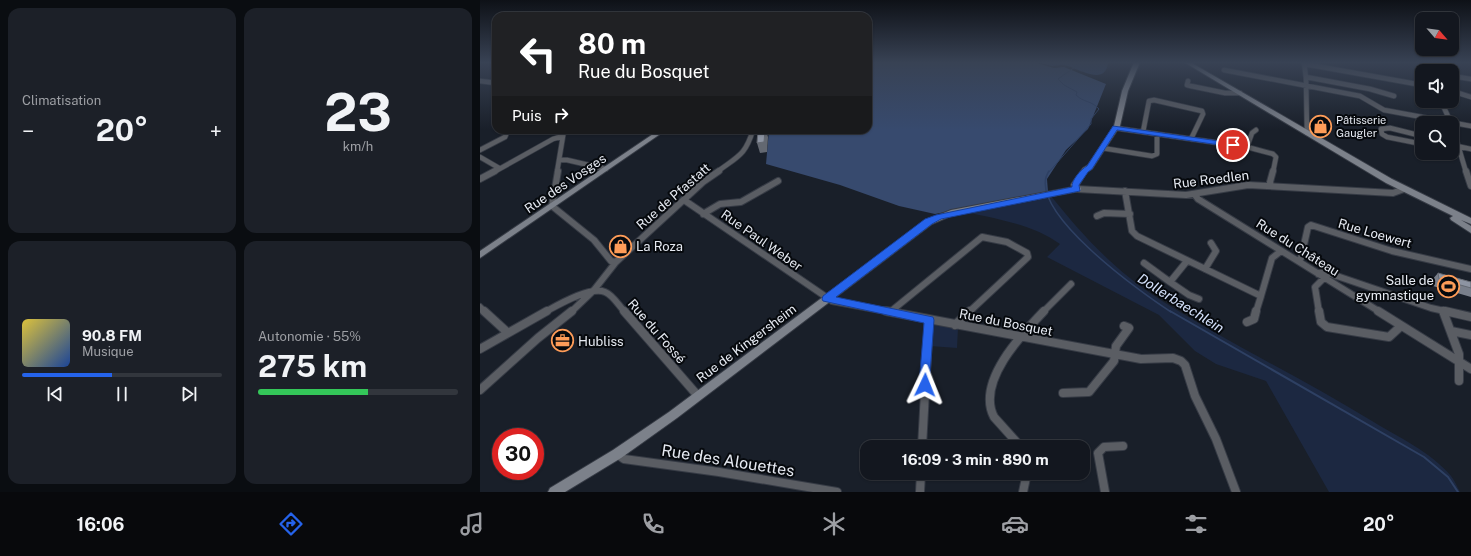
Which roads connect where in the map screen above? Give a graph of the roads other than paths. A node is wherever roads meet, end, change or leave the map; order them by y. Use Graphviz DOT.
graph roads {
  1 [pos="1127,85"];
  2 [pos="1187,85"];
  3 [pos="1226,85"];
  4 [pos="1301,85"];
  5 [pos="1343,85"];
  6 [pos="1306,86"];
  7 [pos="1240,93"];
  8 [pos="1459,93"];
  9 [pos="1394,96"];
  10 [pos="1471,97"];
  11 [pos="1415,116"];
  12 [pos="1459,124"];
  13 [pos="1471,126"];
  14 [pos="1115,128"];
  15 [pos="1256,130"];
  16 [pos="1143,132"];
  17 [pos="1307,133"];
  18 [pos="506,134"];
  19 [pos="561,134"];
  20 [pos="563,134"];
  21 [pos="657,134"];
  22 [pos="752,134"];
  23 [pos="1157,134"];
  24 [pos="1415,134"];
  25 [pos="1191,139"];
  26 [pos="1415,143"];
  27 [pos="1247,147"];
  28 [pos="1460,147"];
  29 [pos="1102,148"];
  30 [pos="1471,148"];
  31 [pos="480,150"];
  32 [pos="480,157"];
  33 [pos="560,160"];
  34 [pos="499,168"];
  35 [pos="606,169"];
  36 [pos="480,179"];
  37 [pos="778,181"];
  38 [pos="1272,186"];
  39 [pos="1471,186"];
  40 [pos="1077,189"];
  41 [pos="1404,189"];
  42 [pos="1125,191"];
  43 [pos="1195,195"];
  44 [pos="684,200"];
  45 [pos="1430,202"];
  46 [pos="552,206"];
  47 [pos="951,213"];
  48 [pos="704,214"];
  49 [pos="1130,214"];
  50 [pos="1097,216"];
  51 [pos="1471,221"];
  52 [pos="1471,230"];
  53 [pos="1211,243"];
  54 [pos="1281,251"];
  55 [pos="480,255"];
  56 [pos="1186,261"];
  57 [pos="1298,261"];
  58 [pos="616,262"];
  59 [pos="1144,263"];
  60 [pos="1205,269"];
  61 [pos="1471,269"];
  62 [pos="1321,276"];
  63 [pos="1170,282"];
  64 [pos="1071,284"];
  65 [pos="594,290"];
  66 [pos="1261,296"];
  67 [pos="827,299"];
  68 [pos="1199,299"];
  69 [pos="480,307"];
  70 [pos="1443,311"];
  71 [pos="890,312"];
  72 [pos="1471,317"];
  73 [pos="929,320"];
  74 [pos="1248,322"];
  75 [pos="955,325"];
  76 [pos="1124,326"];
  77 [pos="1401,326"];
  78 [pos="1451,331"];
  79 [pos="507,332"];
  80 [pos="1471,335"];
  81 [pos="1019,336"];
  82 [pos="480,349"];
  83 [pos="1115,354"];
  84 [pos="1460,362"];
  85 [pos="1471,368"];
  86 [pos="1459,381"];
  87 [pos="480,390"];
  88 [pos="1062,392"];
  89 [pos="698,396"];
  90 [pos="922,440"];
  91 [pos="1014,440"];
  92 [pos="1123,446"];
  93 [pos="617,454"];
  94 [pos="921,480"];
  95 [pos="1026,480"];
  96 [pos="794,489"];
  97 [pos="554,492"];
  98 [pos="837,492"];
  99 [pos="920,492"];
  100 [pos="1023,492"];
  101 [pos="1105,492"];
  102 [pos="1236,492"];
  1 -- 14 [label="street"];
  2 -- 7 [label="street"];
  3 -- 7 [label="street"];
  4 -- 6 [label="street"];
  5 -- 9 [label="street"];
  6 -- 11 [label="street"];
  6 -- 17 [label="street"];
  7 -- 17 [label="street"];
  8 -- 10 [label="street"];
  12 -- 13 [label="street"];
  14 -- 16 [label="street"];
  14 -- 29 [label="street"];
  15 -- 27 [label="street"];
  16 -- 23 [label="street"];
  16 -- 25 [label="street"];
  17 -- 41 [label="street"];
  18 -- 31 [label="street"];
  19 -- 34 [label="street"];
  20 -- 33 [label="street"];
  21 -- 35 [label="street, Rue des Vosges"];
  22 -- 44 [label="street, Rue de Pfastatt"];
  23 -- 25 [label="street"];
  23 -- 29 [label="street"];
  24 -- 26 [label="street"];
  25 -- 27 [label="street"];
  27 -- 38 [label="street"];
  28 -- 30 [label="street"];
  28 -- 39 [label="street"];
  29 -- 40 [label="street"];
  32 -- 34 [label="street"];
  33 -- 35 [label="street"];
  33 -- 46 [label="street"];
  34 -- 36 [label="street"];
  35 -- 46 [label="street, Rue des Vosges"];
  37 -- 48 [label="street"];
  38 -- 41 [label="street, Rue Roedlen"];
  38 -- 43 [label="street, Rue Roedlen"];
  40 -- 42 [label="street, Rue Roedlen"];
  40 -- 47 [label="street, Rue Roedlen"];
  41 -- 45 [label="street"];
  42 -- 43 [label="street, Rue Roedlen"];
  42 -- 49 [label="street"];
  43 -- 54 [label="street, Rue du Château"];
  44 -- 48 [label="street, Rue Paul Weber"];
  44 -- 58 [label="street, Rue de Pfastatt"];
  45 -- 51 [label="street"];
  45 -- 52 [label="street"];
  46 -- 55 [label="street, Rue des Vosges"];
  46 -- 58 [label="street"];
  47 -- 67 [label="street, Rue de Kingersheim"];
  48 -- 67 [label="street, Rue Paul Weber"];
  49 -- 50 [label="street"];
  49 -- 56 [label="street"];
  53 -- 60 [label="street"];
  54 -- 57 [label="street, Rue du Château"];
  54 -- 66 [label="street"];
  56 -- 60 [label="street"];
  56 -- 63 [label="street"];
  57 -- 61 [label="street, Rue Loewert"];
  57 -- 62 [label="street, Rue du Château"];
  58 -- 65 [label="street, Rue de Pfastatt"];
  59 -- 63 [label="street"];
  60 -- 66 [label="street"];
  62 -- 70 [label="street"];
  62 -- 77 [label="street, Rue du Château"];
  62 -- 77 [label="street"];
  63 -- 68 [label="street"];
  64 -- 81 [label="street"];
  65 -- 79 [label="street"];
  65 -- 87 [label="street, Rue de Pfastatt"];
  65 -- 89 [label="street, Rue du Fossé"];
  66 -- 74 [label="street"];
  67 -- 71 [label="street, Rue du Bosquet"];
  67 -- 89 [label="street, Rue de Kingersheim"];
  69 -- 79 [label="street"];
  70 -- 72 [label="street"];
  70 -- 78 [label="street"];
  71 -- 73 [label="street, Rue du Bosquet"];
  71 -- 75 [label="street"];
  73 -- 75 [label="street, Rue du Bosquet"];
  73 -- 90 [label="street"];
  75 -- 81 [label="street, Rue du Bosquet"];
  76 -- 83 [label="street"];
  77 -- 84 [label="street, Rue du Château"];
  78 -- 80 [label="street"];
  78 -- 84 [label="street"];
  79 -- 82 [label="street"];
  81 -- 83 [label="street, Rue du Bosquet"];
  81 -- 91 [label="street"];
  83 -- 88 [label="street"];
  83 -- 102 [label="street, Rue du Bosquet"];
  84 -- 85 [label="street, Rue du Château"];
  84 -- 86 [label="street"];
  89 -- 93 [label="street, Rue de Kingersheim"];
  92 -- 101 [label="street"];
  93 -- 96 [label="street, Rue des Alouettes"];
  93 -- 97 [label="street, Rue de Kingersheim"];
  94 -- 99 [label="street"];
  95 -- 100 [label="street"];
  96 -- 98 [label="street, Rue des Alouettes"];
}
